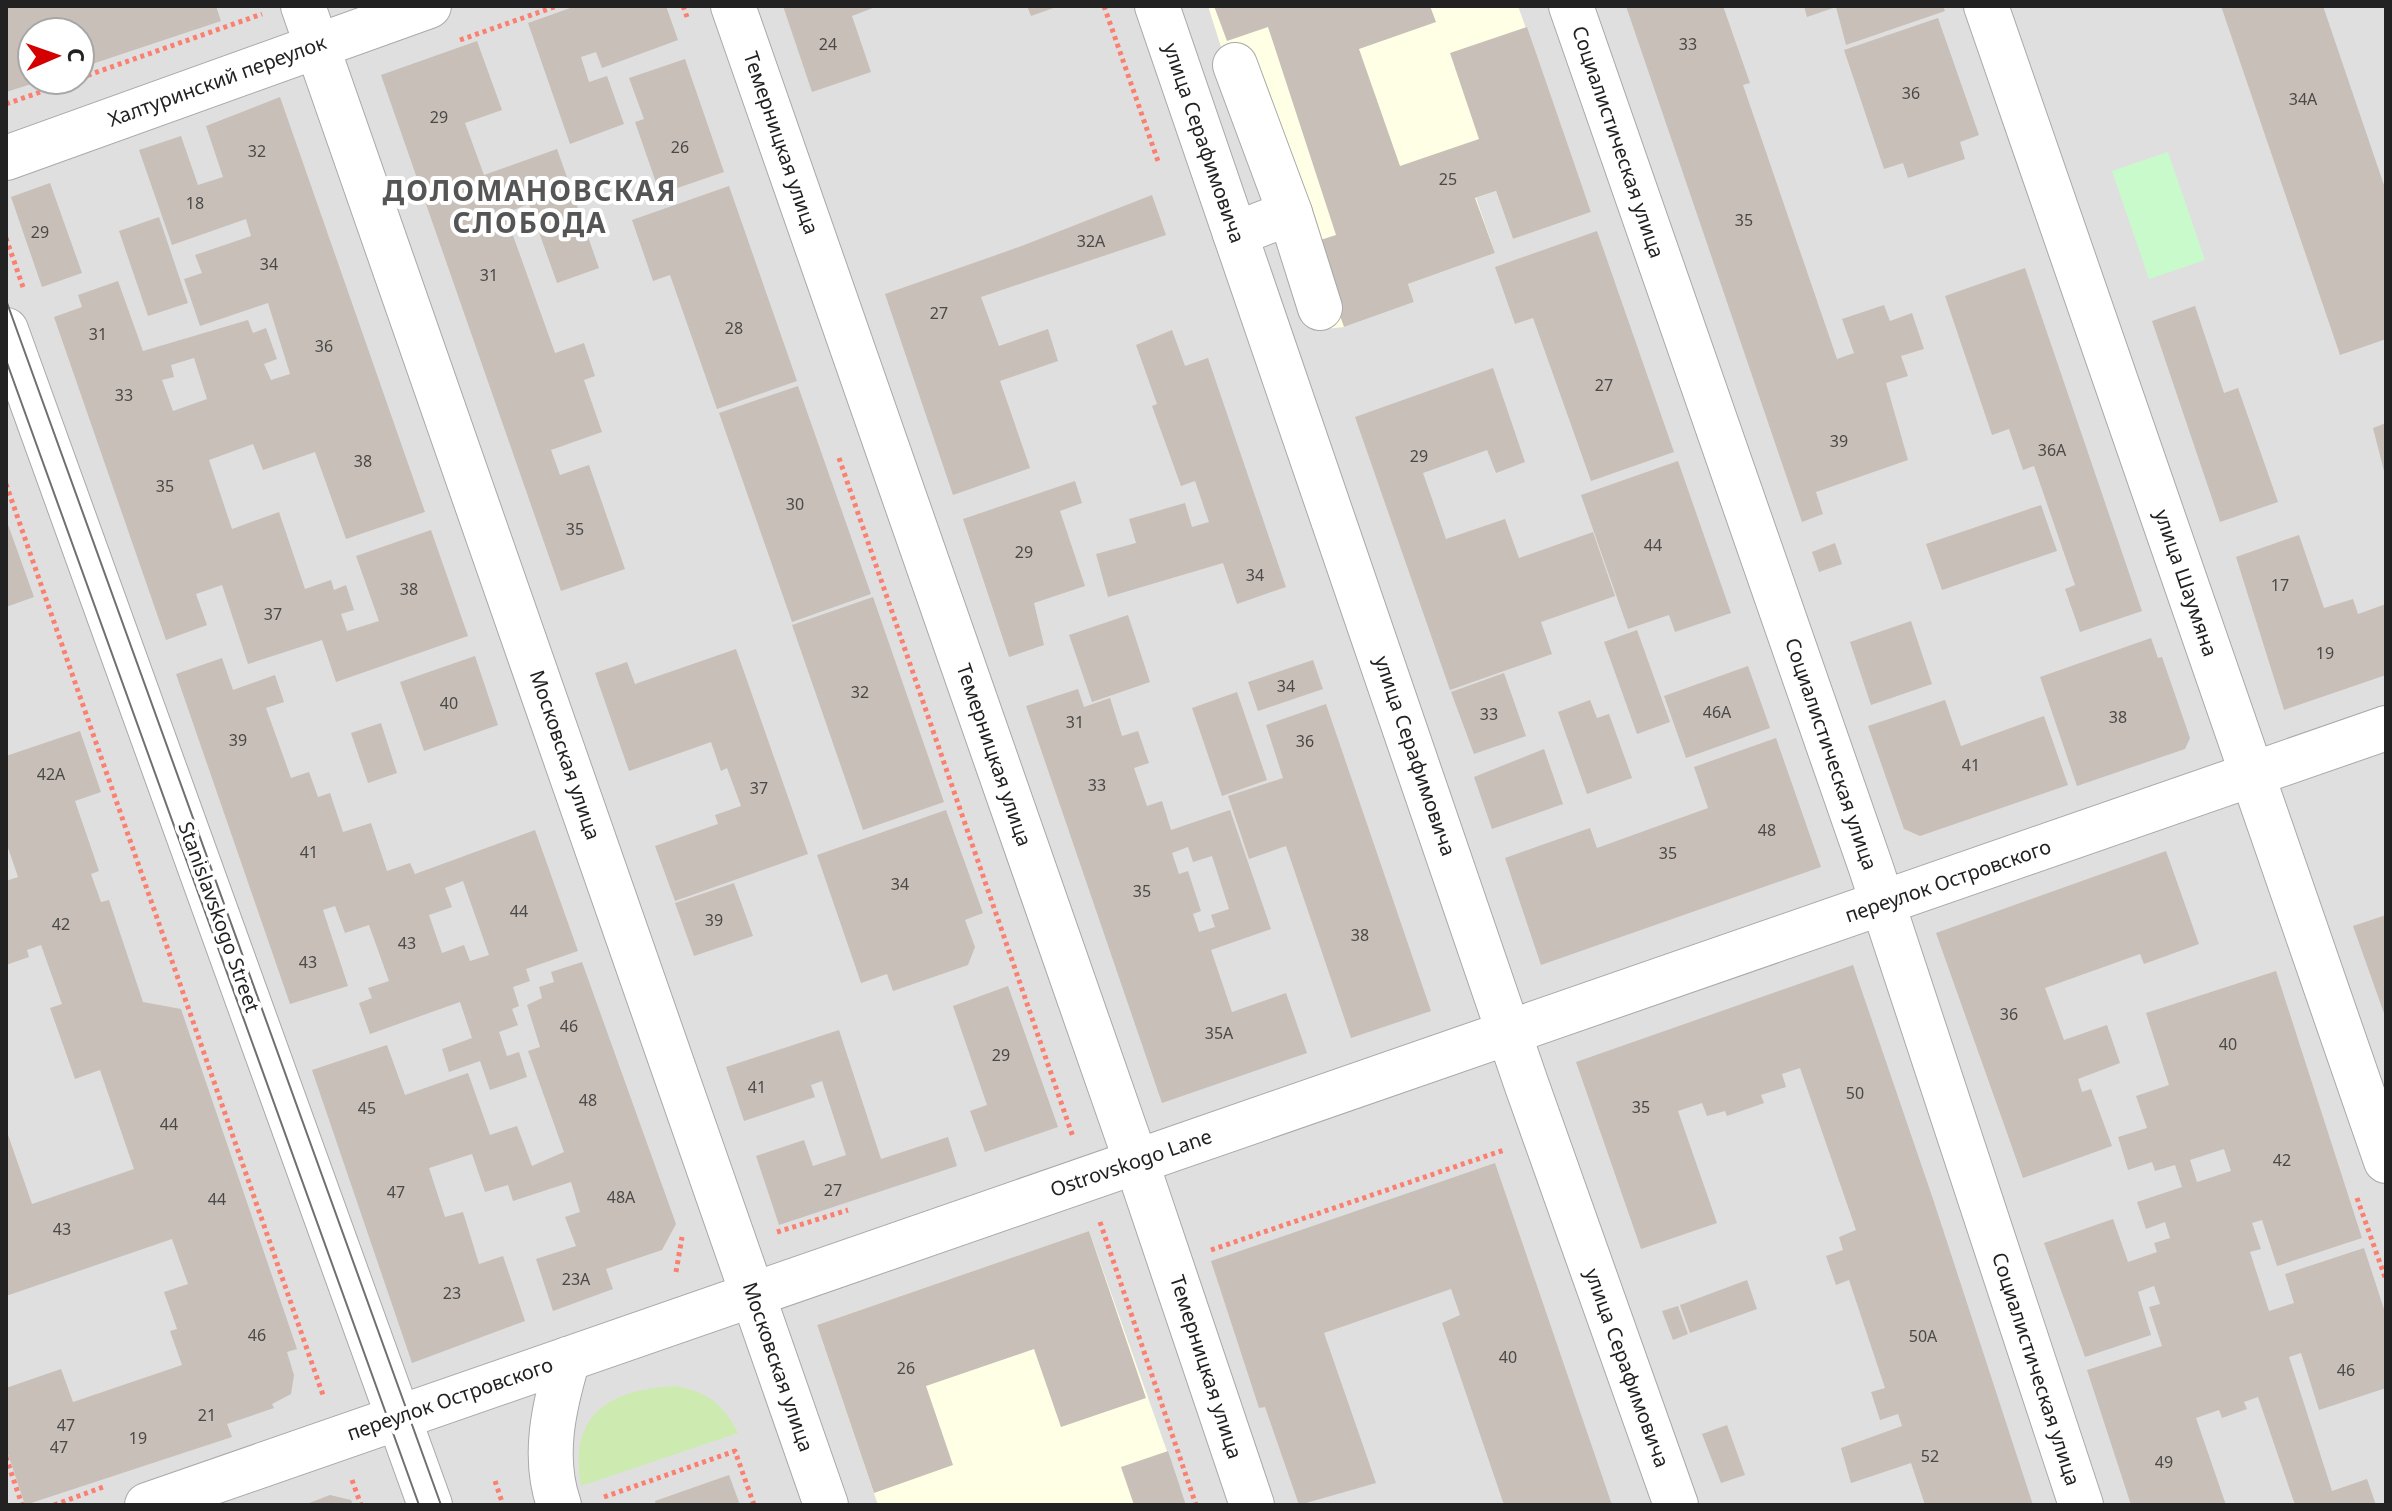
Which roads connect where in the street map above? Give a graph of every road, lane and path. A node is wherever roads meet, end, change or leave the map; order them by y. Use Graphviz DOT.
graph roads {
  1 [pos="557,6"];
  2 [pos="683,6"];
  3 [pos="733,6"];
  4 [pos="1104,6"];
  5 [pos="1157,6"];
  6 [pos="1571,6"];
  7 [pos="1986,6"];
  8 [pos="294,21"];
  9 [pos="688,21"];
  10 [pos="438,26"];
  11 [pos="1235,65"];
  12 [pos="96,74"];
  13 [pos="29,96"];
  14 [pos="6,104"];
  15 [pos="6,158"];
  16 [pos="1162,171"];
  17 [pos="1290,213"];
  18 [pos="1235,234"];
  19 [pos="1320,308"];
  20 [pos="6,330"];
  21 [pos="837,454"];
  22 [pos="6,484"];
  23 [pos="2386,728"];
  24 [pos="2253,775"];
  25 [pos="1882,904"];
  26 [pos="1510,1034"];
  27 [pos="1501,1136"];
  28 [pos="1059,1146"];
  29 [pos="1505,1150"];
  30 [pos="1136,1161"];
  31 [pos="2386,1161"];
  32 [pos="1510,1164"];
  33 [pos="2355,1192"];
  34 [pos="863,1205"];
  35 [pos="1098,1216"];
  36 [pos="772,1233"];
  37 [pos="1199,1254"];
  38 [pos="2386,1280"];
  39 [pos="753,1293"];
  40 [pos="568,1359"];
  41 [pos="398,1416"];
  42 [pos="337,1437"];
  43 [pos="6,1457"];
  44 [pos="495,1481"];
  45 [pos="575,1503"];
  46 [pos="22,1505"];
  47 [pos="147,1505"];
  48 [pos="361,1505"];
  49 [pos="430,1505"];
  50 [pos="503,1505"];
  51 [pos="754,1505"];
  52 [pos="826,1505"];
  53 [pos="1196,1505"];
  54 [pos="1252,1505"];
  55 [pos="1676,1505"];
  56 [pos="2081,1505"];
  1 -- 10 [label="path"];
  2 -- 9 [label="path"];
  3 -- 30 [label="street, Темерницкая улица"];
  4 -- 16 [label="path"];
  5 -- 18 [label="street, улица Серафимовича"];
  6 -- 25 [label="street, Социалистическая улица"];
  7 -- 24 [label="street, улица Шаумяна"];
  8 -- 10 [label="street, Халтуринский переулок"];
  8 -- 12 [label="path"];
  8 -- 15 [label="street, Халтуринский переулок"];
  8 -- 39 [label="street, Московская улица"];
  11 -- 17 [label="street"];
  13 -- 14 [label="path"];
  17 -- 18 [label="street"];
  17 -- 19 [label="street"];
  18 -- 26 [label="street, улица Серафимовича"];
  20 -- 41 [label="street, Stanislavskogo Street"];
  21 -- 28 [label="path"];
  22 -- 42 [label="path"];
  23 -- 24 [label="street, переулок Островского"];
  24 -- 25 [label="street, переулок Островского"];
  24 -- 31 [label="street, улица Шаумяна"];
  25 -- 26 [label="street, переулок Островского"];
  25 -- 56 [label="street, Социалистическая улица"];
  26 -- 30 [label="street, Ostrovskogo Lane"];
  26 -- 55 [label="street, улица Серафимовича"];
  27 -- 29 [label="path"];
  29 -- 32 [label="path"];
  29 -- 37 [label="path"];
  30 -- 39 [label="street, Ostrovskogo Lane"];
  30 -- 54 [label="street, Темерницкая улица"];
  33 -- 38 [label="path"];
  34 -- 36 [label="path"];
  35 -- 53 [label="path"];
  39 -- 40 [label="street, переулок Островского"];
  39 -- 52 [label="street, Московская улица"];
  40 -- 41 [label="street, переулок Островского"];
  40 -- 45 [label="street"];
  41 -- 42 [label="street, переулок Островского"];
  41 -- 49 [label="street, Stanislavskogo Street"];
  42 -- 47 [label="street, переулок Островского"];
  42 -- 48 [label="path"];
  43 -- 46 [label="path"];
  44 -- 50 [label="path"];
  45 -- 51 [label="path"];
}
